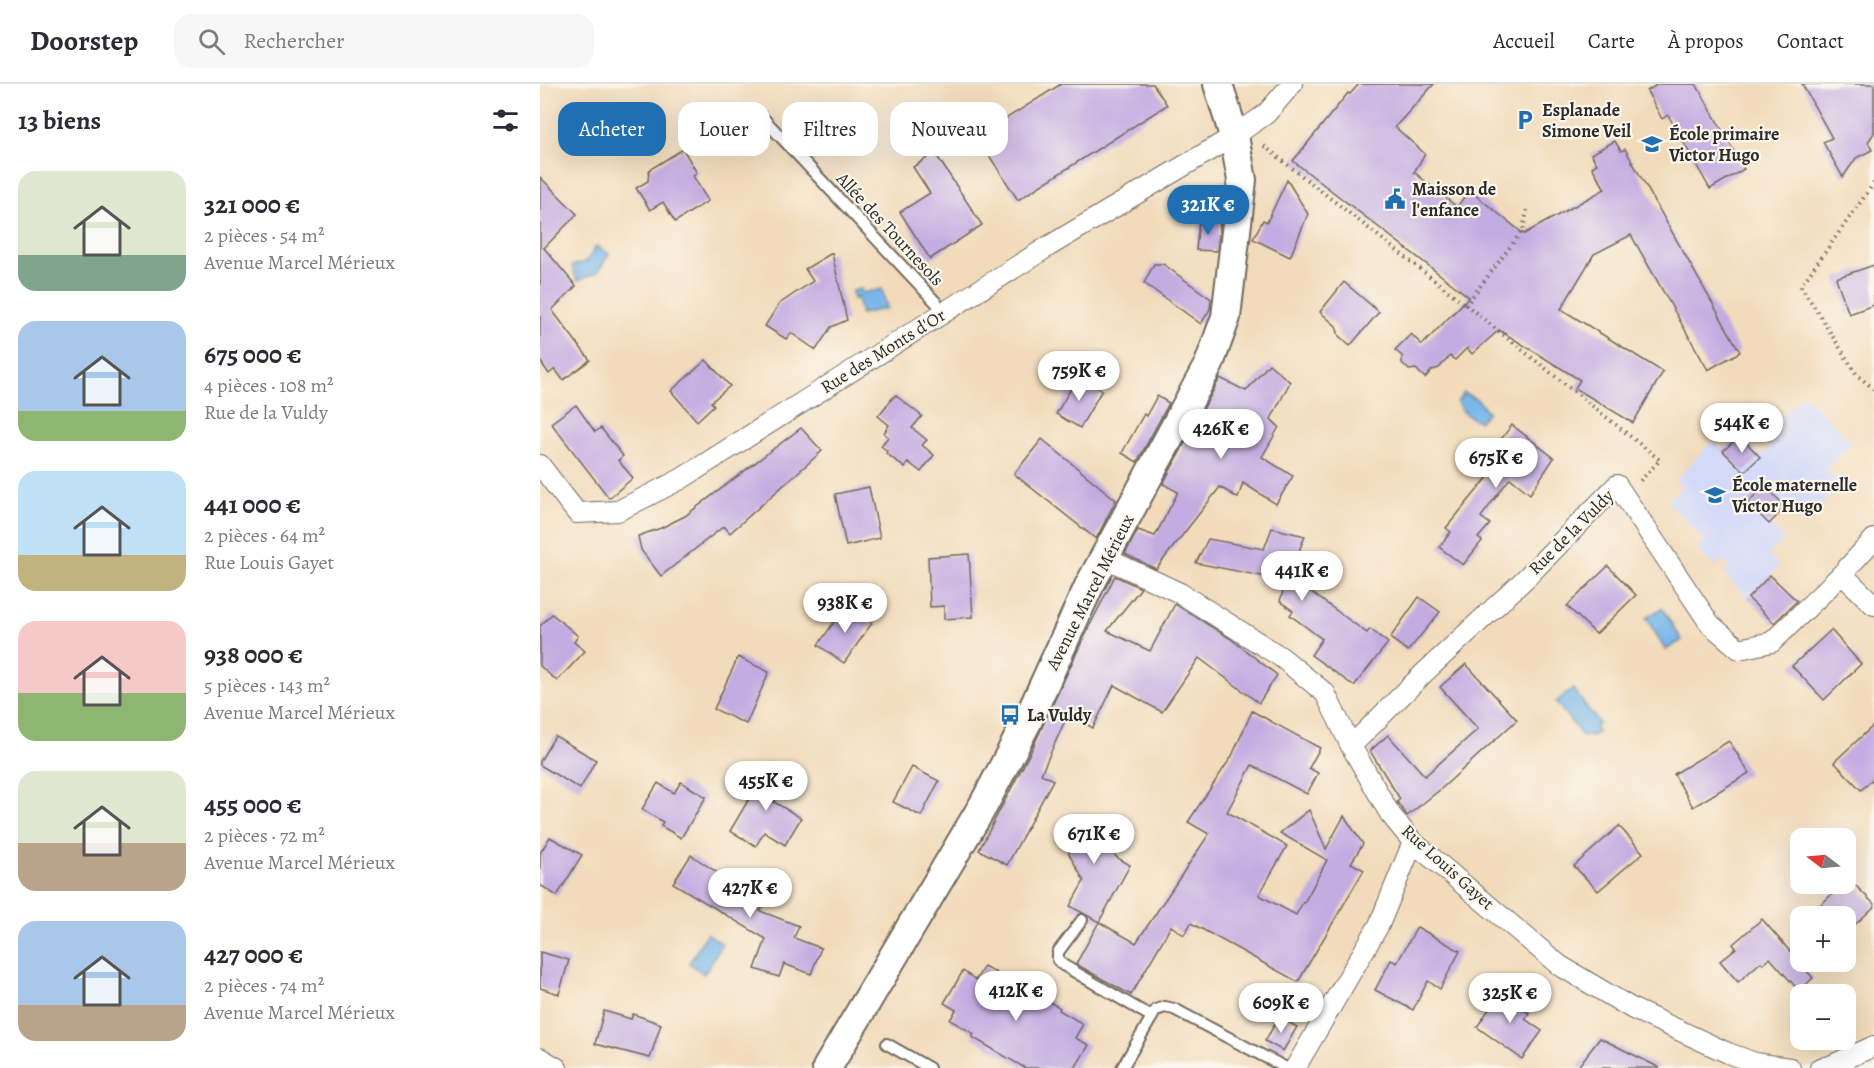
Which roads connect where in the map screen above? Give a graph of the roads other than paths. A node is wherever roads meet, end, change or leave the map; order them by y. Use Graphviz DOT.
graph roads {
  1 [pos="1218,84"];
  2 [pos="1292,84"];
  3 [pos="770,126"];
  4 [pos="1234,136"];
  5 [pos="945,312"];
  6 [pos="540,465"];
  7 [pos="1874,539"];
  8 [pos="1105,558"];
  9 [pos="1842,574"];
  10 [pos="1874,605"];
  11 [pos="1351,746"];
  12 [pos="1413,842"];
  13 [pos="1082,920"];
  14 [pos="1152,1017"];
  15 [pos="888,1044"];
  16 [pos="1874,1047"];
  17 [pos="540,1058"];
  18 [pos="557,1068"];
  19 [pos="827,1068"];
  20 [pos="929,1068"];
  21 [pos="1122,1068"];
  22 [pos="1286,1068"];
  23 [pos="1295,1068"];
  24 [pos="1790,1068"];
  25 [pos="1820,1068"];
  1 -- 4 [label="main road, Avenue Marcel Mérieux"];
  2 -- 4 [label="street, Rue des Monts d'Or"];
  3 -- 5 [label="lane, Allée des Tournesols"];
  4 -- 5 [label="street, Rue des Monts d'Or"];
  4 -- 8 [label="main road, Avenue Marcel Mérieux"];
  5 -- 6 [label="street, Rue des Monts d'Or"];
  7 -- 9 [label="street, Rue de la Vuldy"];
  8 -- 11 [label="street, Rue Louis Gayet"];
  8 -- 19 [label="main road, Avenue Marcel Mérieux"];
  9 -- 10 [label="street"];
  9 -- 11 [label="street, Rue de la Vuldy"];
  11 -- 12 [label="street, Rue Louis Gayet"];
  12 -- 23 [label="street"];
  12 -- 24 [label="street, Rue Louis Gayet"];
  13 -- 14 [label="lane"];
  14 -- 21 [label="lane"];
  14 -- 22 [label="lane"];
  15 -- 20 [label="lane"];
  16 -- 25 [label="street"];
  17 -- 18 [label="street"];
}
